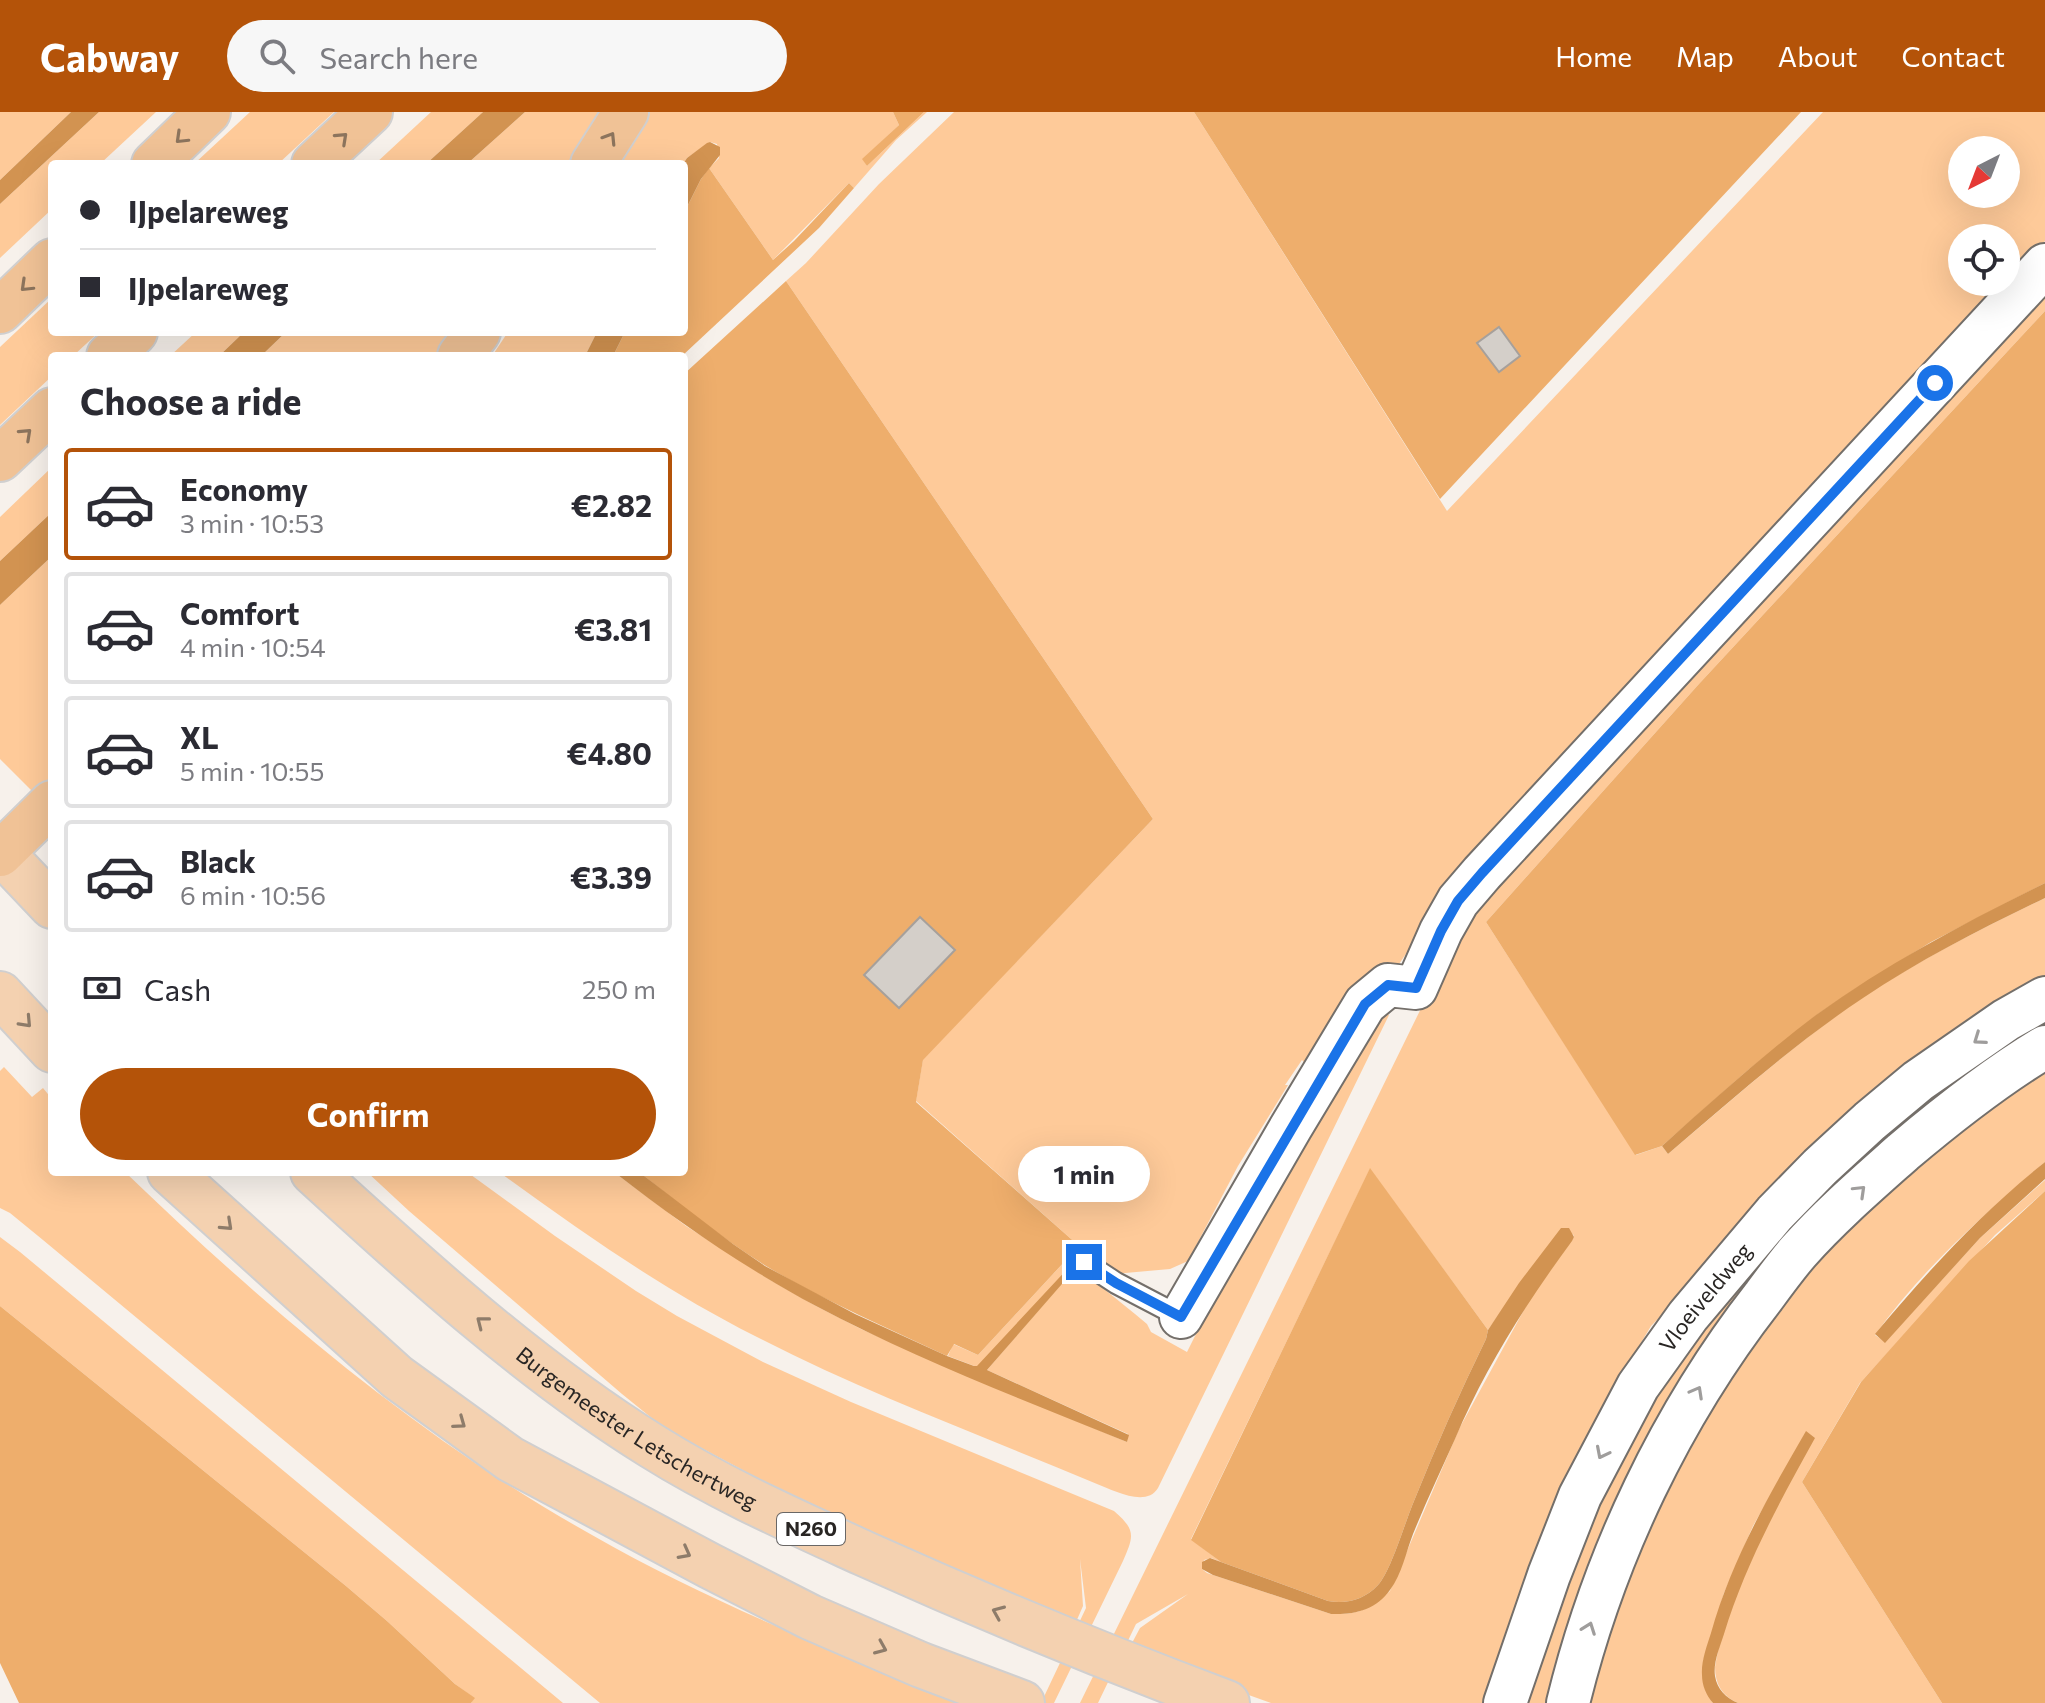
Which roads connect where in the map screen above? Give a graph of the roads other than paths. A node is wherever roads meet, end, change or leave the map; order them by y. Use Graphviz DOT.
graph roads {
  1 [pos="208,112"];
  2 [pos="370,112"];
  3 [pos="626,112"];
  4 [pos="158,160"];
  5 [pos="318,160"];
  6 [pos="596,160"];
  7 [pos="48,265"];
  8 [pos="2045,265"];
  9 [pos="0,311"];
  10 [pos="131,336"];
  11 [pos="113,352"];
  12 [pos="48,414"];
  13 [pos="0,459"];
  14 [pos="48,807"];
  15 [pos="0,852"];
  16 [pos="48,902"];
  17 [pos="0,994"];
  18 [pos="2045,998"];
  19 [pos="48,1046"];
  20 [pos="2045,1047"];
  21 [pos="174,1176"];
  22 [pos="317,1176"];
  23 [pos="1084,1262"];
  24 [pos="1181,1317"];
  25 [pos="1022,1703"];
  26 [pos="1227,1703"];
  27 [pos="1505,1703"];
  28 [pos="1568,1703"];
  1 -- 4 [label="highway, one-way"];
  5 -- 2 [label="highway, one-way"];
  6 -- 3 [label="highway, one-way"];
  7 -- 9 [label="highway, one-way"];
  8 -- 24 [label="street"];
  10 -- 11 [label="highway"];
  13 -- 12 [label="highway, one-way"];
  14 -- 15 [label="highway"];
  15 -- 16 [label="main road"];
  17 -- 19 [label="main road, one-way"];
  18 -- 27 [label="street, Vloeiveldweg, one-way"];
  28 -- 20 [label="street, Vloeiveldweg, one-way"];
  21 -- 25 [label="main road, one-way"];
  26 -- 22 [label="main road, Burgemeester Letschertweg / N260, one-way"];
  23 -- 24 [label="lane"];
}
